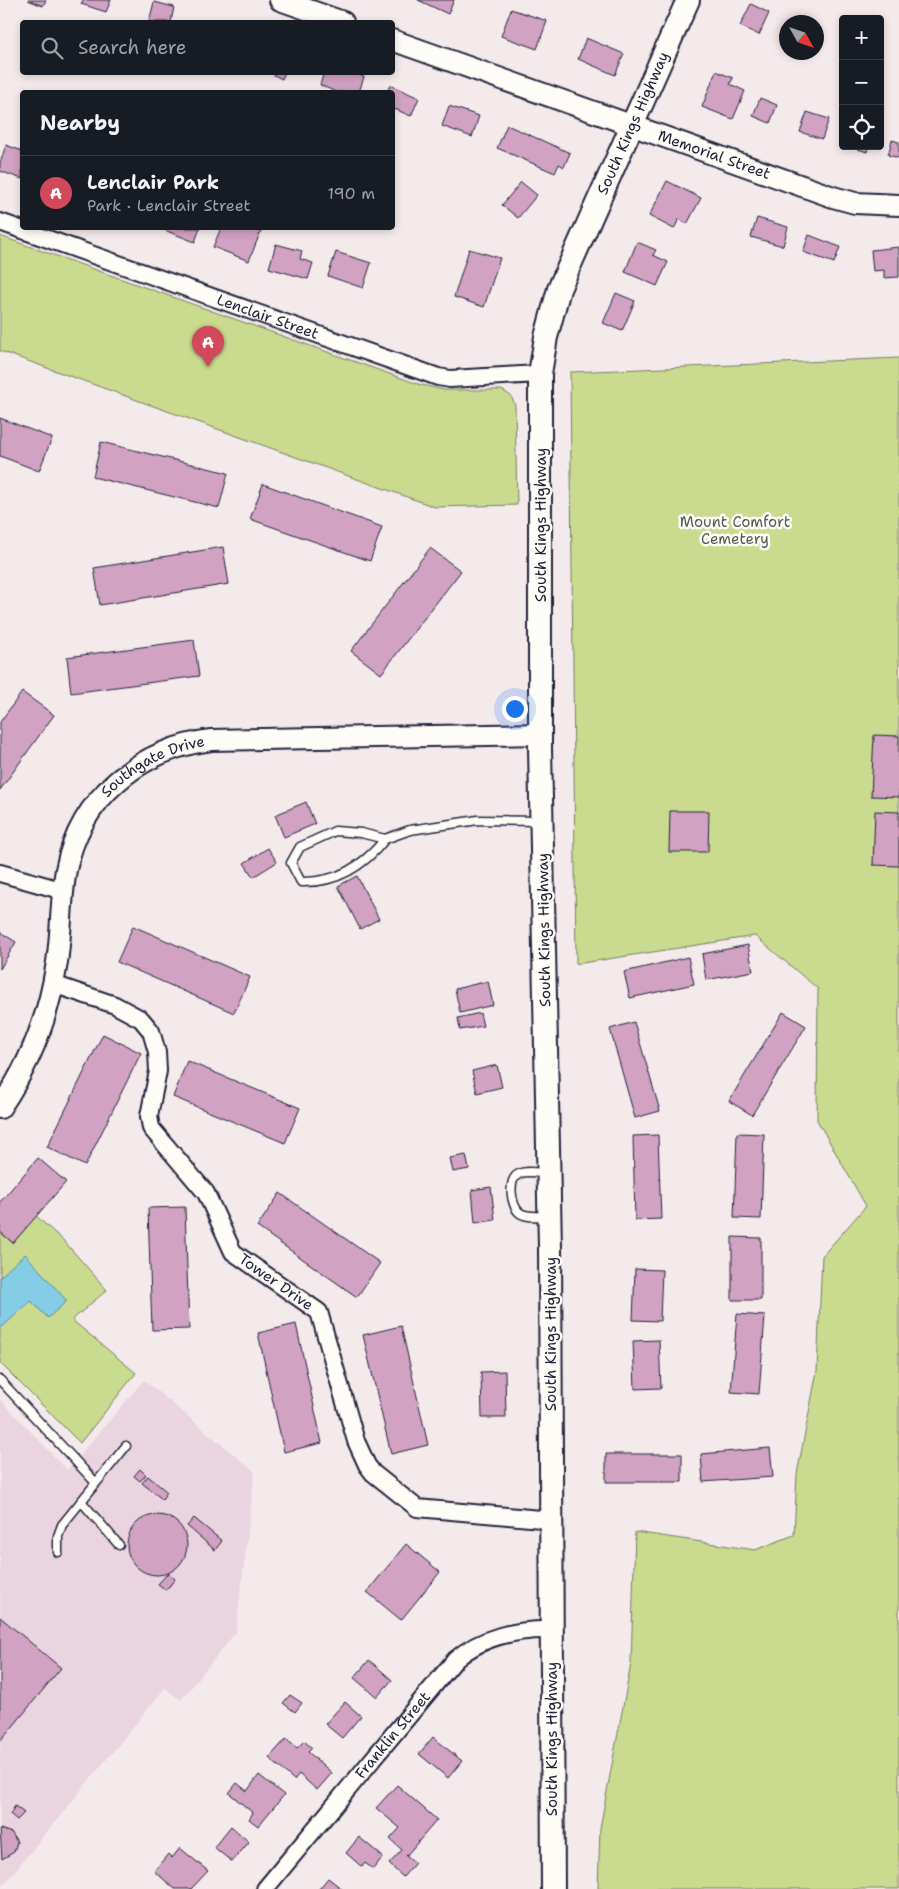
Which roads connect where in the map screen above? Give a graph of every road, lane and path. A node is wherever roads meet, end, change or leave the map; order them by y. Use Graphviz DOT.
graph roads {
  1 [pos="280,0"];
  2 [pos="688,0"];
  3 [pos="337,20"];
  4 [pos="395,41"];
  5 [pos="632,126"];
  6 [pos="899,205"];
  7 [pos="0,222"];
  8 [pos="20,229"];
  9 [pos="23,230"];
  10 [pos="540,374"];
  11 [pos="540,734"];
  12 [pos="542,822"];
  13 [pos="385,839"];
  14 [pos="0,873"];
  15 [pos="64,890"];
  16 [pos="53,984"];
  17 [pos="0,1108"];
  18 [pos="549,1173"];
  19 [pos="550,1216"];
  20 [pos="0,1380"];
  21 [pos="126,1446"];
  22 [pos="96,1483"];
  23 [pos="81,1501"];
  24 [pos="552,1520"];
  25 [pos="119,1545"];
  26 [pos="58,1552"];
  27 [pos="552,1630"];
  28 [pos="265,1889"];
  29 [pos="553,1889"];
  1 -- 3 [label="street"];
  2 -- 5 [label="main road, South Kings Highway"];
  4 -- 5 [label="street, Memorial Street"];
  5 -- 6 [label="street, Memorial Street"];
  5 -- 10 [label="main road, South Kings Highway"];
  7 -- 8 [label="street, Lenclair Street"];
  9 -- 10 [label="street, Lenclair Street"];
  10 -- 11 [label="main road, South Kings Highway"];
  11 -- 12 [label="main road, South Kings Highway"];
  11 -- 15 [label="street, Southgate Drive"];
  12 -- 13 [label="lane"];
  12 -- 18 [label="main road, South Kings Highway"];
  13 -- 13 [label="lane"];
  14 -- 15 [label="street"];
  15 -- 16 [label="street, Southgate Drive"];
  16 -- 17 [label="street, Southgate Drive"];
  16 -- 24 [label="street, Tower Drive"];
  18 -- 19 [label="main road, South Kings Highway"];
  18 -- 19 [label="lane"];
  19 -- 24 [label="main road, South Kings Highway"];
  20 -- 22 [label="lane"];
  21 -- 22 [label="lane"];
  22 -- 23 [label="lane"];
  23 -- 25 [label="lane"];
  23 -- 26 [label="lane"];
  24 -- 27 [label="main road, South Kings Highway"];
  27 -- 28 [label="street, Franklin Street"];
  27 -- 29 [label="main road, South Kings Highway"];
}
